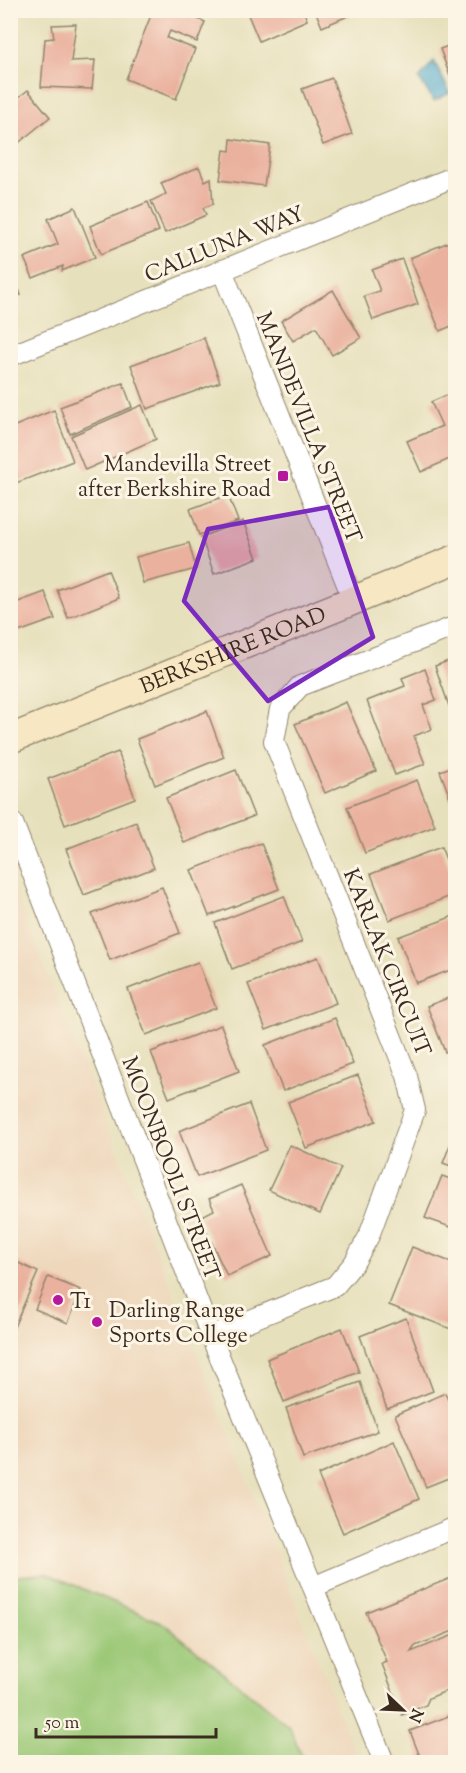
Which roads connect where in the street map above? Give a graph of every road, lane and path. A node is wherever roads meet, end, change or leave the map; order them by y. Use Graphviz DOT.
graph roads {
  1 [pos="456,176"];
  2 [pos="222,270"];
  3 [pos="10,356"];
  4 [pos="456,560"];
  5 [pos="354,602"];
  6 [pos="456,626"];
  7 [pos="10,739"];
  8 [pos="14,823"];
  9 [pos="211,1336"];
  10 [pos="456,1527"];
  11 [pos="313,1587"];
  12 [pos="384,1762"];
  1 -- 2 [label="street, CALLUNA WAY"];
  2 -- 3 [label="street, CALLUNA WAY"];
  2 -- 5 [label="street, MANDEVILLA STREET"];
  4 -- 5 [label="main road, BERKSHIRE ROAD"];
  5 -- 7 [label="main road, BERKSHIRE ROAD"];
  6 -- 9 [label="street, KARLAK CIRCUIT"];
  8 -- 9 [label="street, MOONBOOLI STREET"];
  9 -- 11 [label="street, MOONBOOLI STREET"];
  10 -- 11 [label="street"];
  11 -- 12 [label="street, MOONBOOLI STREET"];
}
